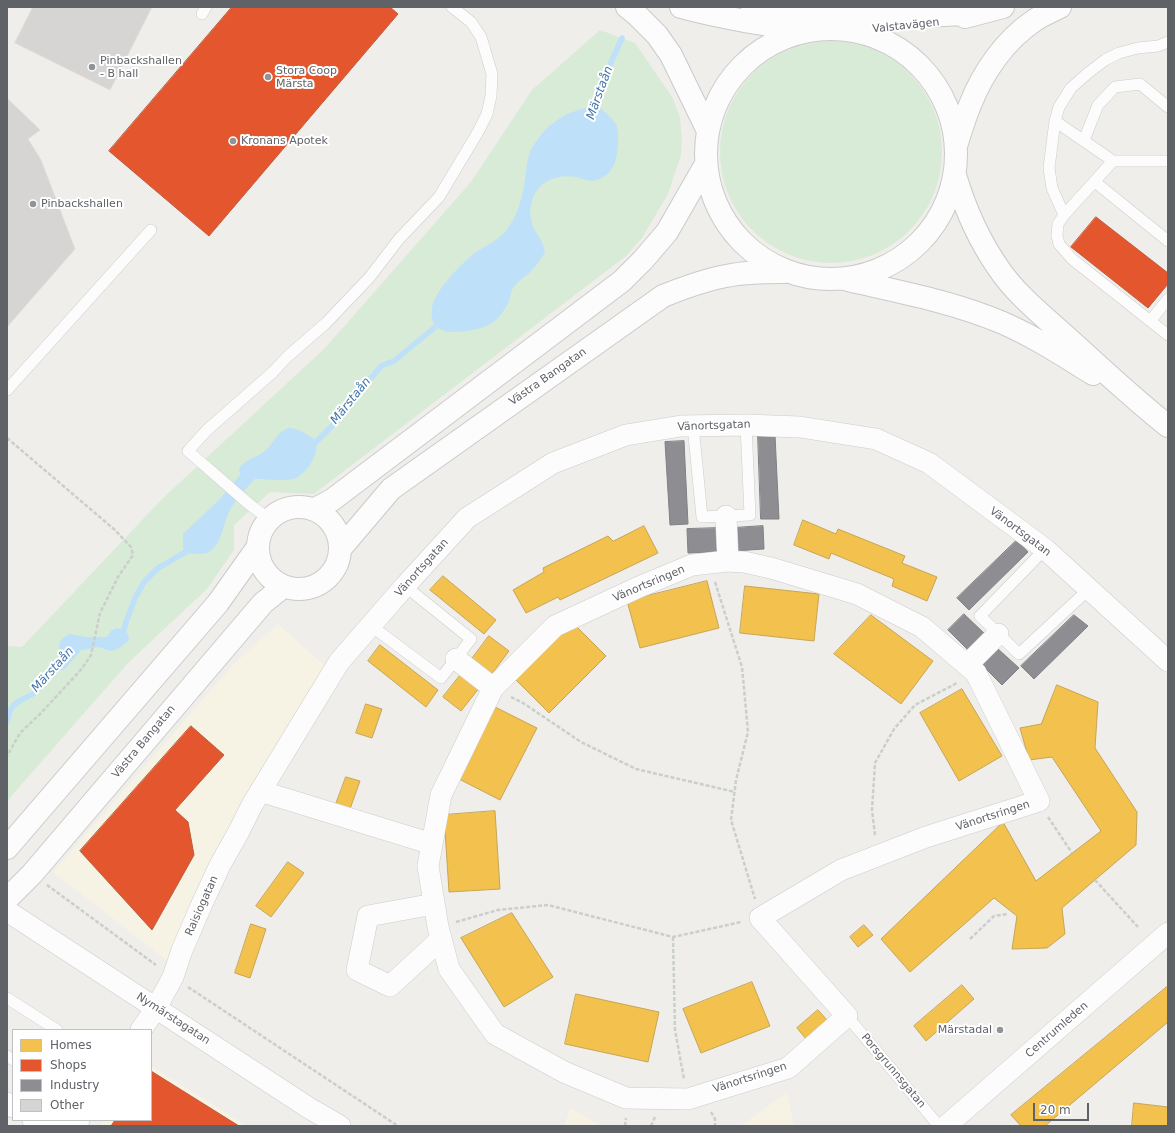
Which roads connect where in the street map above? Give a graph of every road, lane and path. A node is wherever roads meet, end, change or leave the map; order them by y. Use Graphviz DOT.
graph roads {
  1 [pos="452,7"];
  2 [pos="627,7"];
  3 [pos="681,7"];
  4 [pos="752,7"];
  5 [pos="1003,7"];
  6 [pos="1060,7"];
  7 [pos="979,13"];
  8 [pos="808,30"];
  9 [pos="855,31"];
  10 [pos="1163,44"];
  11 [pos="1168,107"];
  12 [pos="1054,120"];
  13 [pos="708,131"];
  14 [pos="1084,140"];
  15 [pos="956,146"];
  16 [pos="1113,161"];
  17 [pos="1168,161"];
  18 [pos="706,164"];
  19 [pos="954,175"];
  20 [pos="1095,182"];
  21 [pos="1064,215"];
  22 [pos="151,230"];
  23 [pos="1168,241"];
  24 [pos="789,272"];
  25 [pos="842,279"];
  26 [pos="1168,299"];
  27 [pos="1151,320"];
  28 [pos="1168,335"];
  29 [pos="7,390"];
  30 [pos="1135,400"];
  31 [pos="746,424"];
  32 [pos="693,425"];
  33 [pos="1168,426"];
  34 [pos="7,438"];
  35 [pos="315,509"];
  36 [pos="726,516"];
  37 [pos="269,519"];
  38 [pos="257,548"];
  39 [pos="341,548"];
  40 [pos="1045,549"];
  41 [pos="719,563"];
  42 [pos="405,586"];
  43 [pos="283,587"];
  44 [pos="1089,589"];
  45 [pos="370,625"];
  46 [pos="998,634"];
  47 [pos="456,659"];
  48 [pos="1168,661"];
  49 [pos="972,669"];
  50 [pos="493,688"];
  51 [pos="7,756"];
  52 [pos="735,792"];
  53 [pos="256,798"];
  54 [pos="1039,801"];
  55 [pos="432,844"];
  56 [pos="7,848"];
  57 [pos="1072,853"];
  58 [pos="877,856"];
  59 [pos="32,874"];
  60 [pos="1095,880"];
  61 [pos="7,899"];
  62 [pos="434,904"];
  63 [pos="7,911"];
  64 [pos="1007,914"];
  65 [pos="760,918"];
  66 [pos="1138,927"];
  67 [pos="440,933"];
  68 [pos="1168,933"];
  69 [pos="673,936"];
  70 [pos="970,939"];
  71 [pos="173,977"];
  72 [pos="7,998"];
  73 [pos="156,1008"];
  74 [pos="847,1016"];
  75 [pos="55,1029"];
  76 [pos="142,1029"];
  77 [pos="688,1099"];
  78 [pos="35,1121"];
  79 [pos="78,1121"];
  80 [pos="54,1126"];
  81 [pos="63,1126"];
  82 [pos="340,1126"];
  83 [pos="398,1126"];
  84 [pos="939,1126"];
  85 [pos="946,1126"];
  1 -- 37 [label="lane"];
  2 -- 13 [label="street"];
  3 -- 8 [label="street"];
  4 -- 7 [label="street"];
  5 -- 7 [label="street, Valstavägen"];
  6 -- 15 [label="street"];
  7 -- 9 [label="street, Valstavägen"];
  8 -- 9 [label="street"];
  8 -- 13 [label="street"];
  9 -- 15 [label="street"];
  10 -- 12 [label="lane"];
  11 -- 14 [label="lane"];
  12 -- 14 [label="lane"];
  12 -- 21 [label="lane"];
  13 -- 18 [label="street"];
  14 -- 16 [label="lane"];
  15 -- 19 [label="street"];
  16 -- 17 [label="lane"];
  16 -- 20 [label="lane"];
  18 -- 24 [label="street"];
  18 -- 35 [label="street"];
  19 -- 25 [label="street"];
  19 -- 30 [label="street"];
  20 -- 21 [label="lane"];
  20 -- 23 [label="lane"];
  21 -- 27 [label="lane"];
  22 -- 29 [label="lane"];
  24 -- 25 [label="street"];
  24 -- 39 [label="street, Västra Bangatan"];
  25 -- 30 [label="street"];
  26 -- 27 [label="lane"];
  27 -- 28 [label="lane"];
  30 -- 33 [label="street"];
  31 -- 32 [label="street, Vänortsgatan"];
  31 -- 36 [label="lane"];
  31 -- 40 [label="street, Vänortsgatan"];
  32 -- 36 [label="lane"];
  32 -- 42 [label="street, Vänortsgatan"];
  34 -- 51 [label="path"];
  35 -- 37 [label="street"];
  35 -- 39 [label="street, Västra Bangatan"];
  36 -- 41 [label="street"];
  37 -- 38 [label="street, Västra Bangatan"];
  38 -- 43 [label="street, Västra Bangatan"];
  38 -- 56 [label="street, Västra Bangatan"];
  39 -- 43 [label="street, Västra Bangatan"];
  40 -- 44 [label="street, Vänortsgatan"];
  40 -- 46 [label="lane"];
  41 -- 49 [label="street, Vänortsringen"];
  41 -- 50 [label="street, Vänortsringen"];
  41 -- 52 [label="path"];
  42 -- 45 [label="street, Vänortsgatan"];
  42 -- 47 [label="lane"];
  43 -- 59 [label="street, Västra Bangatan"];
  44 -- 46 [label="lane"];
  44 -- 48 [label="street, Vänortsgatan"];
  45 -- 47 [label="lane"];
  45 -- 53 [label="street, Vänortsgatan"];
  46 -- 49 [label="street"];
  47 -- 50 [label="street"];
  49 -- 54 [label="street, Vänortsringen"];
  49 -- 58 [label="path"];
  50 -- 52 [label="path"];
  50 -- 55 [label="street, Vänortsringen"];
  52 -- 65 [label="path"];
  53 -- 55 [label="street"];
  53 -- 71 [label="street, Raisiogatan"];
  54 -- 57 [label="path"];
  54 -- 58 [label="street, Vänortsringen"];
  55 -- 62 [label="street, Vänortsringen"];
  58 -- 65 [label="street, Vänortsringen"];
  59 -- 61 [label="street, Västra Bangatan"];
  59 -- 71 [label="path"];
  60 -- 66 [label="path"];
  62 -- 67 [label="street, Vänortsringen"];
  62 -- 67 [label="street"];
  63 -- 73 [label="street, Nymärstagatan"];
  64 -- 70 [label="path"];
  65 -- 69 [label="path"];
  65 -- 74 [label="street"];
  67 -- 69 [label="path"];
  67 -- 77 [label="street, Vänortsringen"];
  68 -- 85 [label="street, Centrumleden"];
  69 -- 77 [label="path"];
  71 -- 73 [label="street, Raisiogatan"];
  71 -- 83 [label="path"];
  72 -- 75 [label="lane"];
  73 -- 76 [label="street, Raisiogatan"];
  73 -- 82 [label="street, Nymärstagatan"];
  74 -- 77 [label="street, Vänortsringen"];
  74 -- 84 [label="lane, Porsgrunnsgatan"];
  78 -- 80 [label="street"];
  79 -- 81 [label="street"];
}
